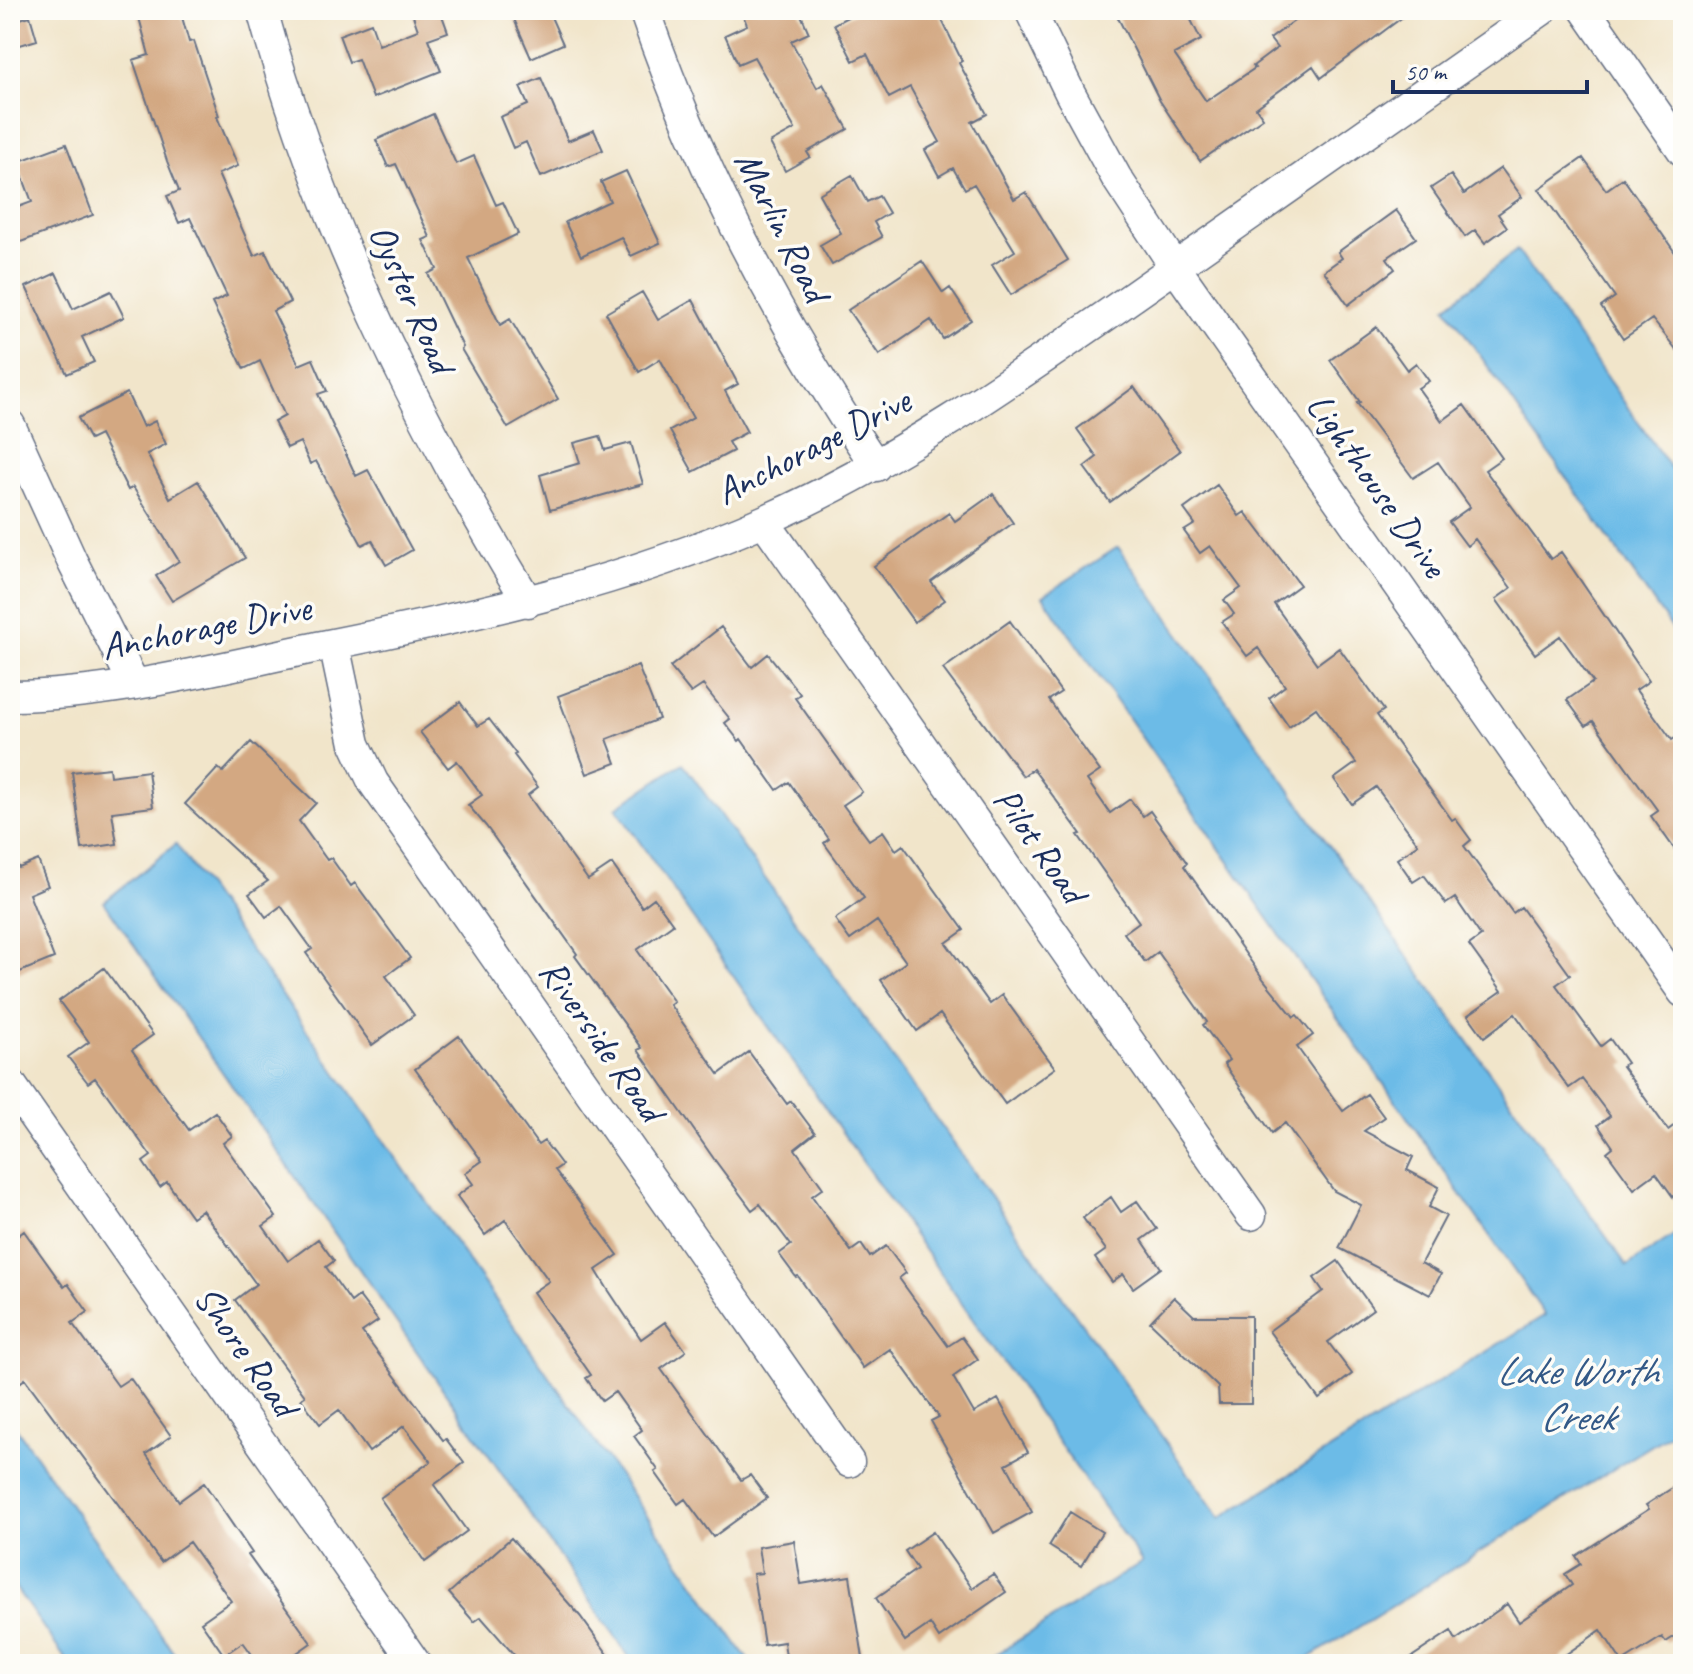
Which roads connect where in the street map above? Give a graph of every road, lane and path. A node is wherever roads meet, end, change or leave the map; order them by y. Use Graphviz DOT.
graph roads {
  1 [pos="262,10"];
  2 [pos="644,10"];
  3 [pos="1030,10"];
  4 [pos="1542,10"];
  5 [pos="1585,10"];
  6 [pos="1683,151"];
  7 [pos="1175,267"];
  8 [pos="10,425"];
  9 [pos="876,466"];
  10 [pos="764,521"];
  11 [pos="528,602"];
  12 [pos="334,644"];
  13 [pos="134,684"];
  14 [pos="10,696"];
  15 [pos="1683,992"];
  16 [pos="10,1083"];
  17 [pos="1251,1215"];
  18 [pos="849,1462"];
  19 [pos="416,1664"];
  1 -- 11 [label="street, Oyster Road"];
  2 -- 9 [label="street, Marlin Road"];
  3 -- 7 [label="street, Lighthouse Drive"];
  4 -- 7 [label="street, Anchorage Drive"];
  5 -- 6 [label="street"];
  7 -- 9 [label="street, Anchorage Drive"];
  7 -- 15 [label="street, Lighthouse Drive"];
  8 -- 13 [label="street"];
  9 -- 10 [label="street, Anchorage Drive"];
  10 -- 11 [label="street, Anchorage Drive"];
  10 -- 17 [label="street, Pilot Road"];
  11 -- 12 [label="street, Anchorage Drive"];
  12 -- 13 [label="street, Anchorage Drive"];
  12 -- 18 [label="street, Riverside Road"];
  13 -- 14 [label="street, Anchorage Drive"];
  16 -- 19 [label="street, Shore Road"];
}
